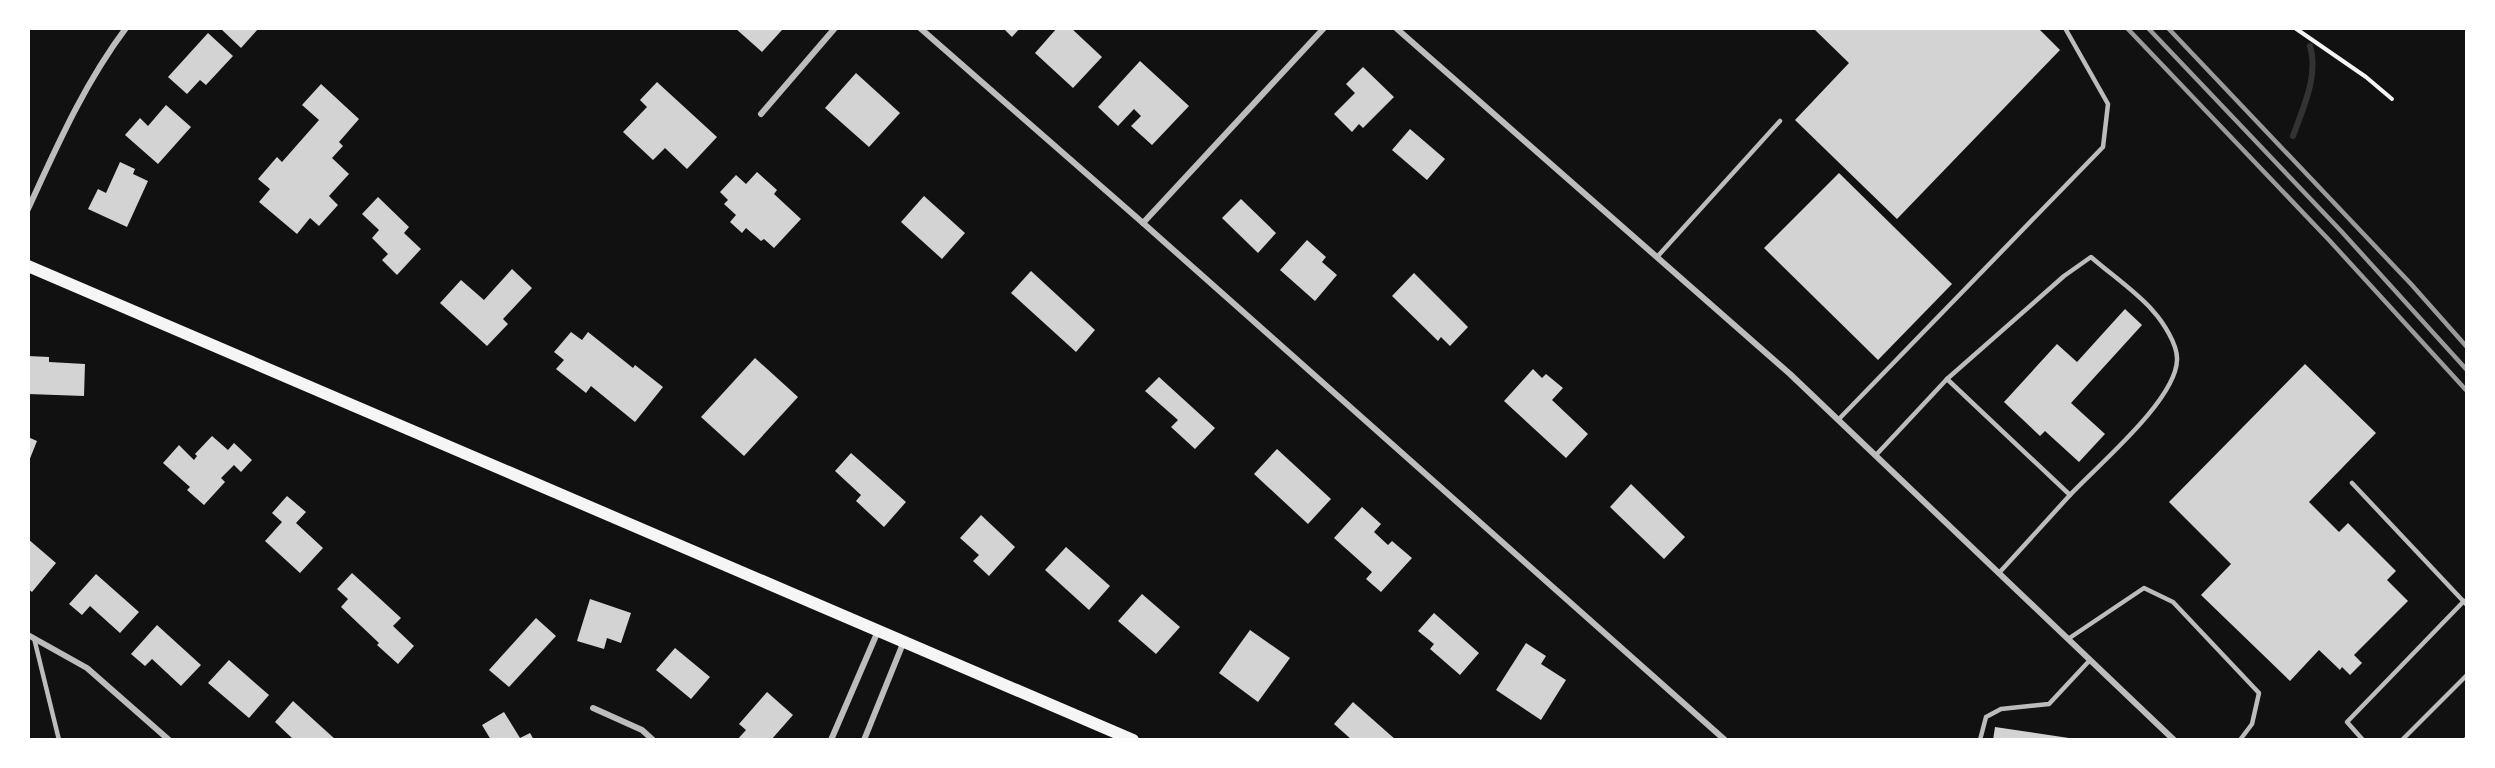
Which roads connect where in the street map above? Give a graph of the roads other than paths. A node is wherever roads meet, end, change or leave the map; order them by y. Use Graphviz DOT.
graph roads {
  1 [pos="126,28"];
  2 [pos="835,28"];
  3 [pos="920,28"];
  4 [pos="1324,28"];
  5 [pos="2064,28"];
  6 [pos="1400,30"];
  7 [pos="761,114"];
  8 [pos="1780,121"];
  9 [pos="28,209"];
  10 [pos="1143,223"];
  11 [pos="1657,257"];
  12 [pos="28,266"];
  13 [pos="1947,379"];
  14 [pos="1839,420"];
  15 [pos="1876,455"];
  16 [pos="2352,483"];
  17 [pos="2070,495"];
  18 [pos="1999,573"];
  19 [pos="2465,603"];
  20 [pos="878,630"];
  21 [pos="31,637"];
  22 [pos="2068,639"];
  23 [pos="904,641"];
  24 [pos="2090,660"];
  25 [pos="2466,676"];
  26 [pos="593,708"];
  27 [pos="59,740"];
  28 [pos="170,740"];
  29 [pos="653,740"];
  30 [pos="831,740"];
  31 [pos="864,740"];
  32 [pos="1133,740"];
  33 [pos="1725,740"];
  34 [pos="1980,740"];
  35 [pos="2174,740"];
  36 [pos="2240,740"];
  37 [pos="2363,740"];
  38 [pos="2402,740"];
  1 -- 9 [label="street"];
  2 -- 7 [label="street"];
  3 -- 10 [label="street"];
  4 -- 10 [label="street"];
  5 -- 14 [label="lane"];
  6 -- 11 [label="street"];
  8 -- 11 [label="lane"];
  10 -- 33 [label="street"];
  11 -- 14 [label="street"];
  12 -- 20 [label="main road"];
  13 -- 15 [label="lane"];
  13 -- 17 [label="lane"];
  13 -- 17 [label="lane"];
  14 -- 15 [label="street"];
  15 -- 18 [label="street"];
  16 -- 19 [label="lane"];
  17 -- 18 [label="lane"];
  18 -- 22 [label="street"];
  19 -- 37 [label="lane"];
  20 -- 23 [label="main road"];
  20 -- 30 [label="street"];
  21 -- 27 [label="lane"];
  21 -- 28 [label="street"];
  22 -- 24 [label="street"];
  22 -- 36 [label="lane"];
  23 -- 31 [label="street"];
  23 -- 32 [label="main road"];
  24 -- 34 [label="lane"];
  24 -- 35 [label="street"];
  25 -- 38 [label="lane"];
  26 -- 29 [label="street"];
}
